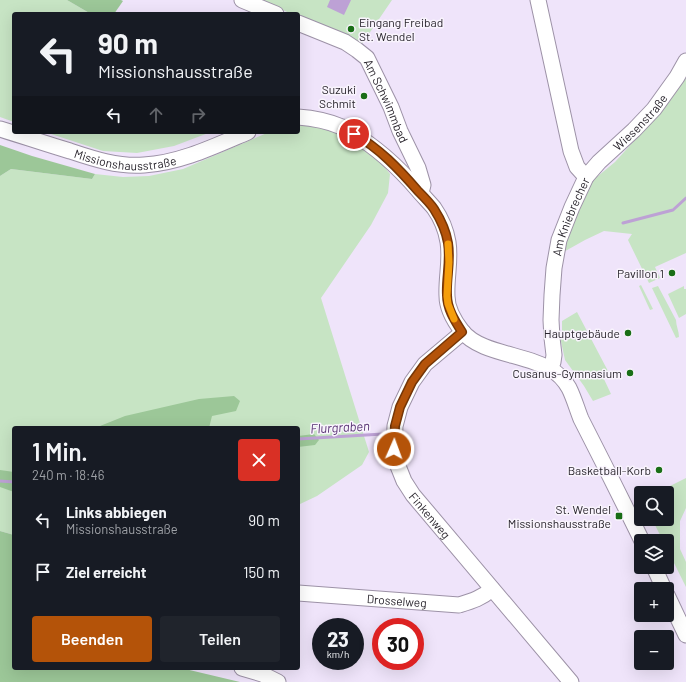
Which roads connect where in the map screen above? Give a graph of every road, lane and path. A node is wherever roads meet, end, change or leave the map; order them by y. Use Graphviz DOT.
graph roads {
  1 [pos="242,0"];
  2 [pos="538,0"];
  3 [pos="271,12"];
  4 [pos="300,24"];
  5 [pos="686,60"];
  6 [pos="300,117"];
  7 [pos="0,129"];
  8 [pos="12,133"];
  9 [pos="16,134"];
  10 [pos="243,134"];
  11 [pos="586,177"];
  12 [pos="421,194"];
  13 [pos="462,332"];
  14 [pos="550,369"];
  15 [pos="639,534"];
  16 [pos="492,589"];
  17 [pos="300,593"];
  18 [pos="674,610"];
  19 [pos="686,635"];
  20 [pos="249,670"];
  21 [pos="278,682"];
  22 [pos="571,682"];
  1 -- 3 [label="street"];
  2 -- 11 [label="street, Am Kniebrecher"];
  4 -- 12 [label="street, Am Schwimmbad"];
  5 -- 11 [label="street, Wiesenstraße"];
  6 -- 12 [label="street"];
  7 -- 8 [label="street, Missionshausstraße"];
  9 -- 10 [label="street, Missionshausstraße"];
  11 -- 14 [label="street, Am Kniebrecher"];
  12 -- 13 [label="street"];
  13 -- 14 [label="street"];
  13 -- 16 [label="street, Finkenweg"];
  14 -- 15 [label="street"];
  16 -- 17 [label="street, Drosselweg"];
  16 -- 22 [label="street, Finkenweg"];
  18 -- 19 [label="street"];
  20 -- 21 [label="street"];
}
